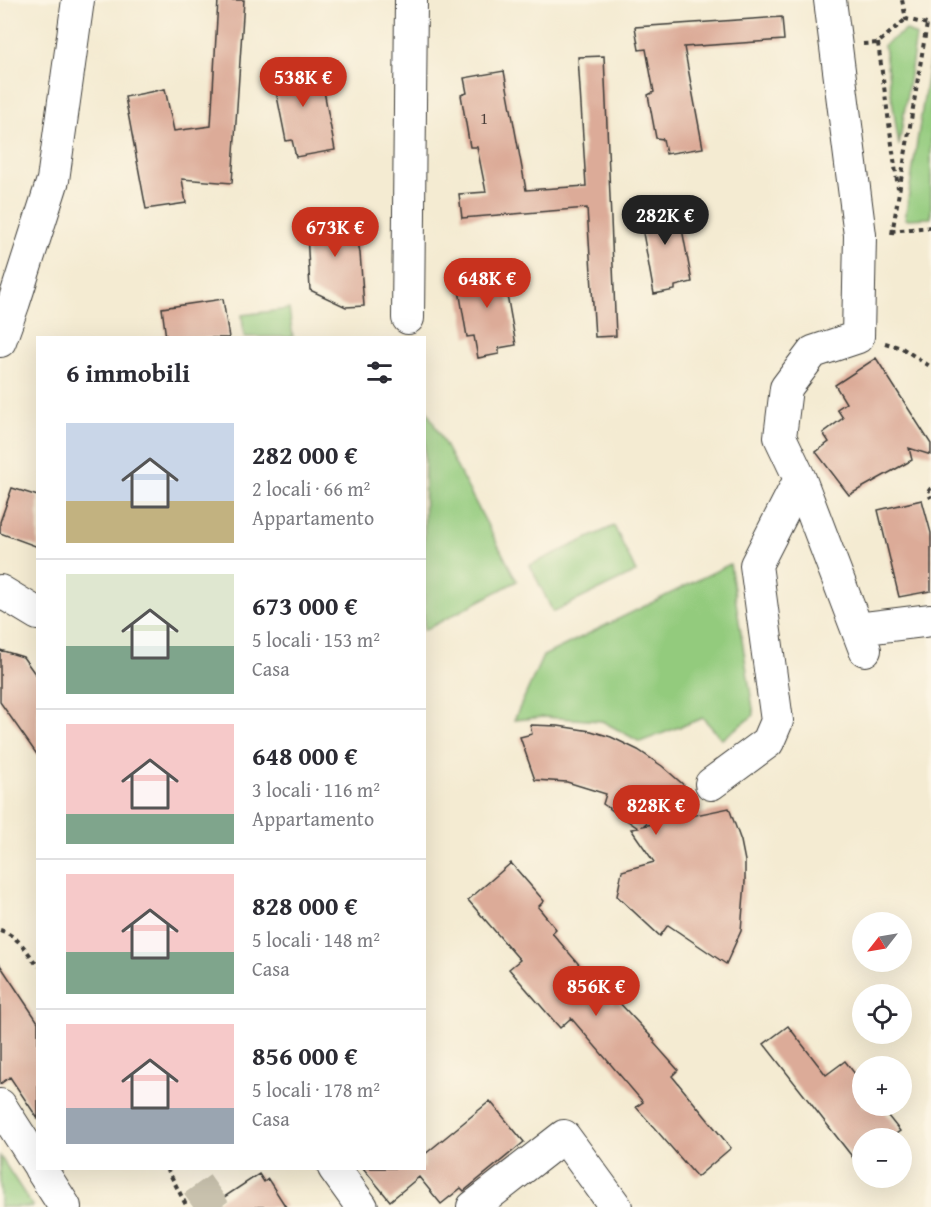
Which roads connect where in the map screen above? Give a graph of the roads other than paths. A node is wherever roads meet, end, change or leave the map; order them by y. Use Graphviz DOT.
graph roads {
  1 [pos="78,0"];
  2 [pos="411,0"];
  3 [pos="830,0"];
  4 [pos="408,318"];
  5 [pos="0,341"];
  6 [pos="800,479"];
  7 [pos="0,591"];
  8 [pos="36,613"];
  9 [pos="931,620"];
  10 [pos="711,784"];
  11 [pos="0,1105"];
  12 [pos="36,1161"];
  13 [pos="41,1170"];
  14 [pos="335,1170"];
  15 [pos="65,1207"];
  16 [pos="362,1207"];
  17 [pos="473,1207"];
  18 [pos="616,1207"];
  1 -- 5 [label="street"];
  2 -- 4 [label="street"];
  3 -- 6 [label="street"];
  6 -- 9 [label="street"];
  6 -- 10 [label="street"];
  7 -- 8 [label="street"];
  11 -- 12 [label="street"];
  13 -- 15 [label="street"];
  14 -- 16 [label="street"];
  17 -- 18 [label="street"];
}
